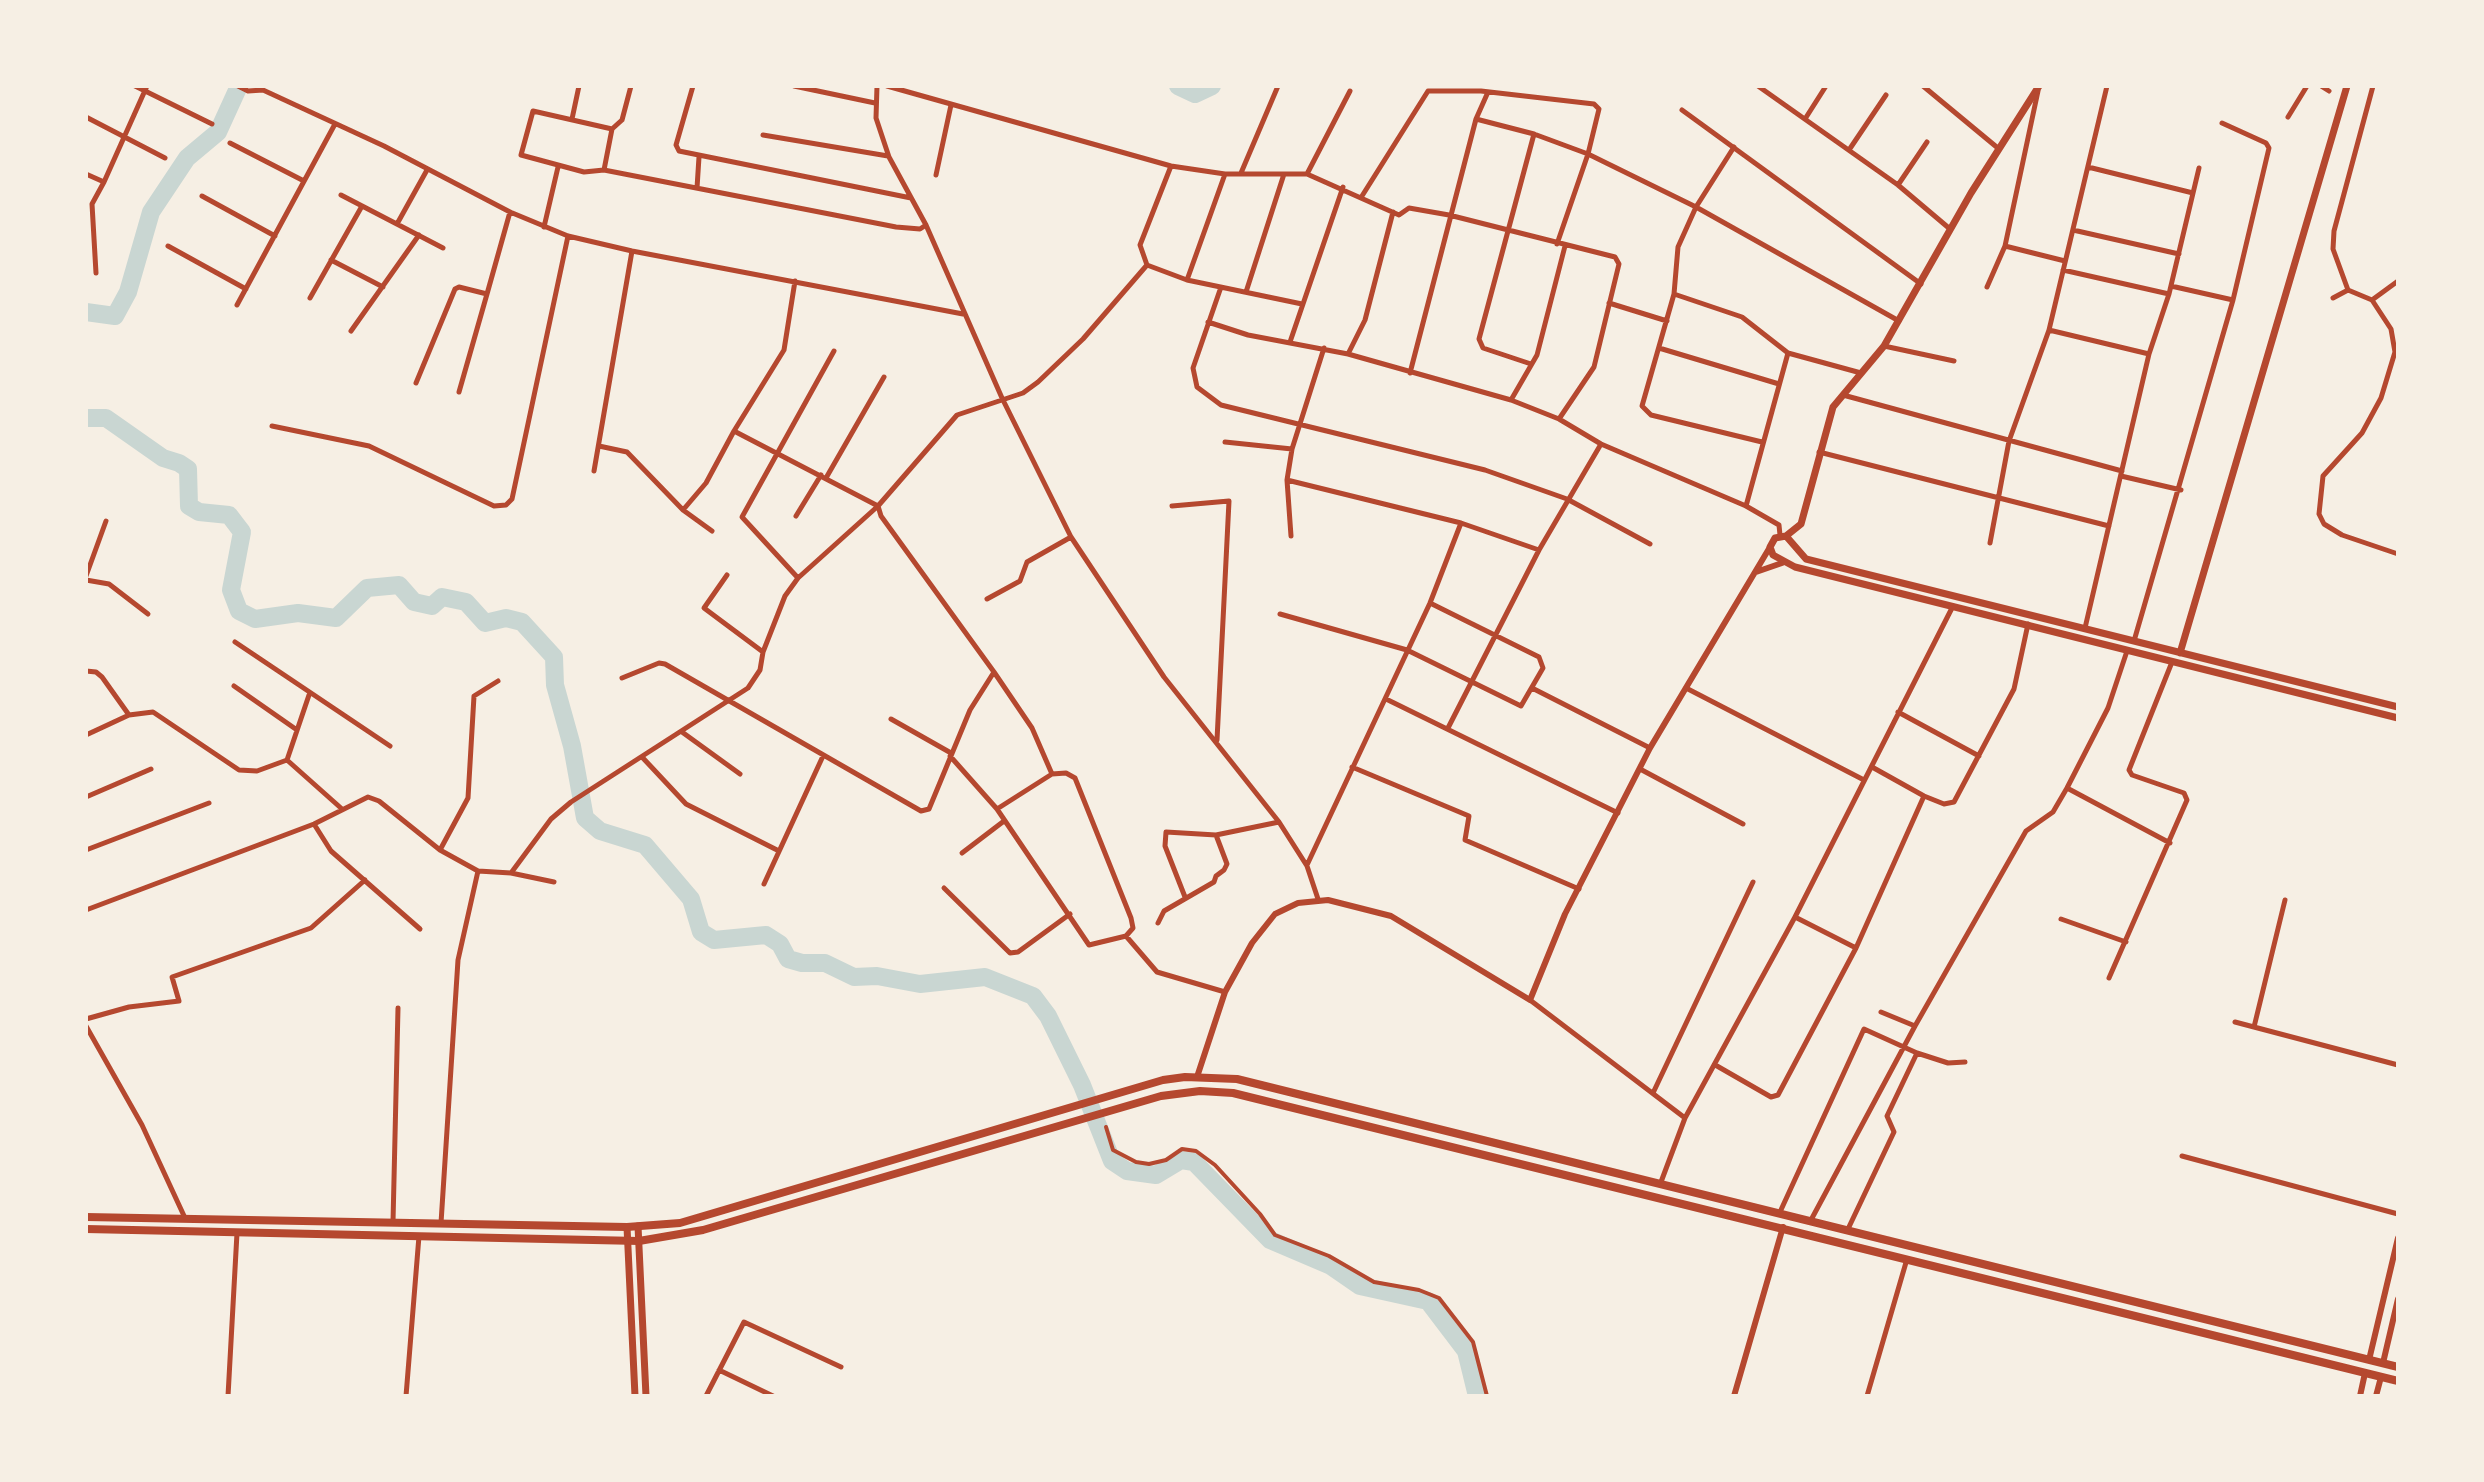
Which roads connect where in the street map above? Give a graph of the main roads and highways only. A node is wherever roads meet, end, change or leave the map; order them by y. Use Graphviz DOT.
graph roads {
  1 [pos="2038,86"];
  2 [pos="2347,86"];
  3 [pos="1783,535"];
  4 [pos="2180,653"];
  5 [pos="2250,670"];
  6 [pos="2247,680"];
  7 [pos="2340,693"];
  8 [pos="2337,702"];
  9 [pos="2398,707"];
  10 [pos="2398,718"];
  11 [pos="1417,1121"];
  12 [pos="1414,1136"];
  13 [pos="1518,1146"];
  14 [pos="1515,1160"];
  15 [pos="86,1217"];
  16 [pos="293,1220"];
  17 [pos="638,1226"];
  18 [pos="627,1227"];
  19 [pos="86,1229"];
  20 [pos="293,1233"];
  21 [pos="628,1241"];
  22 [pos="639,1241"];
  23 [pos="2041,1279"];
  24 [pos="2038,1292"];
  25 [pos="2143,1304"];
  26 [pos="2139,1317"];
  27 [pos="634,1338"];
  28 [pos="644,1338"];
  29 [pos="2398,1367"];
  30 [pos="2398,1381"];
  31 [pos="635,1396"];
  32 [pos="646,1396"];
  1 -- 3 [label="main road"];
  2 -- 4 [label="main road"];
  3 -- 4 [label="main road"];
  3 -- 6 [label="main road"];
  4 -- 5 [label="main road"];
  5 -- 6 [label="main road"];
  5 -- 7 [label="main road"];
  6 -- 8 [label="main road"];
  7 -- 8 [label="main road"];
  7 -- 9 [label="main road"];
  8 -- 10 [label="main road"];
  11 -- 12 [label="highway"];
  11 -- 13 [label="highway"];
  11 -- 17 [label="highway"];
  12 -- 14 [label="highway"];
  12 -- 22 [label="highway"];
  13 -- 14 [label="highway"];
  13 -- 23 [label="highway"];
  14 -- 24 [label="highway"];
  15 -- 16 [label="highway"];
  16 -- 18 [label="highway"];
  16 -- 20 [label="highway"];
  17 -- 18 [label="highway"];
  17 -- 22 [label="main road"];
  18 -- 21 [label="main road"];
  19 -- 20 [label="highway"];
  20 -- 21 [label="highway"];
  21 -- 22 [label="highway"];
  21 -- 27 [label="main road"];
  22 -- 28 [label="main road"];
  23 -- 24 [label="highway"];
  23 -- 25 [label="highway"];
  24 -- 26 [label="highway"];
  25 -- 26 [label="highway"];
  25 -- 29 [label="highway"];
  26 -- 30 [label="highway"];
  27 -- 28 [label="main road"];
  27 -- 31 [label="main road"];
  28 -- 32 [label="main road"];
}
